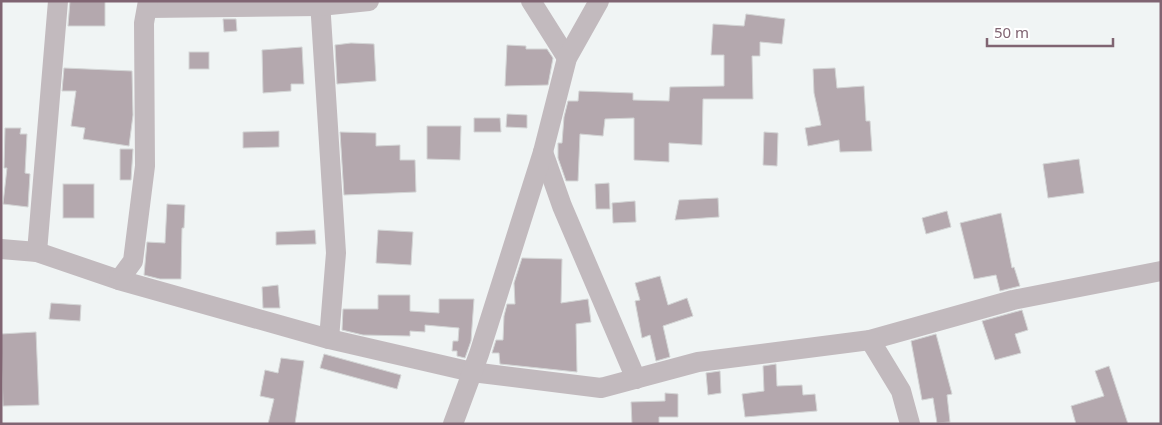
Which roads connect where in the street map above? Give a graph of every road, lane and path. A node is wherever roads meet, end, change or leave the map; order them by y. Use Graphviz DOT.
graph roads {
  1 [pos="58,1"];
  2 [pos="369,1"];
  3 [pos="531,1"];
  4 [pos="599,1"];
  5 [pos="320,4"];
  6 [pos="148,5"];
  7 [pos="567,58"];
  8 [pos="544,152"];
  9 [pos="1,249"];
  10 [pos="37,252"];
  11 [pos="1161,270"];
  12 [pos="119,280"];
  13 [pos="329,339"];
  14 [pos="870,340"];
  15 [pos="472,372"];
  16 [pos="636,379"];
  17 [pos="453,424"];
  18 [pos="910,424"];
  1 -- 10 [label="street"];
  2 -- 5 [label="street"];
  3 -- 7 [label="street"];
  4 -- 7 [label="street"];
  5 -- 6 [label="street"];
  5 -- 13 [label="street"];
  6 -- 12 [label="street"];
  7 -- 8 [label="street"];
  8 -- 15 [label="street"];
  8 -- 16 [label="street"];
  9 -- 10 [label="street"];
  10 -- 12 [label="street"];
  11 -- 14 [label="street"];
  12 -- 13 [label="street"];
  13 -- 15 [label="street"];
  14 -- 16 [label="street"];
  14 -- 18 [label="street"];
  15 -- 16 [label="street"];
  15 -- 17 [label="street"];
}
